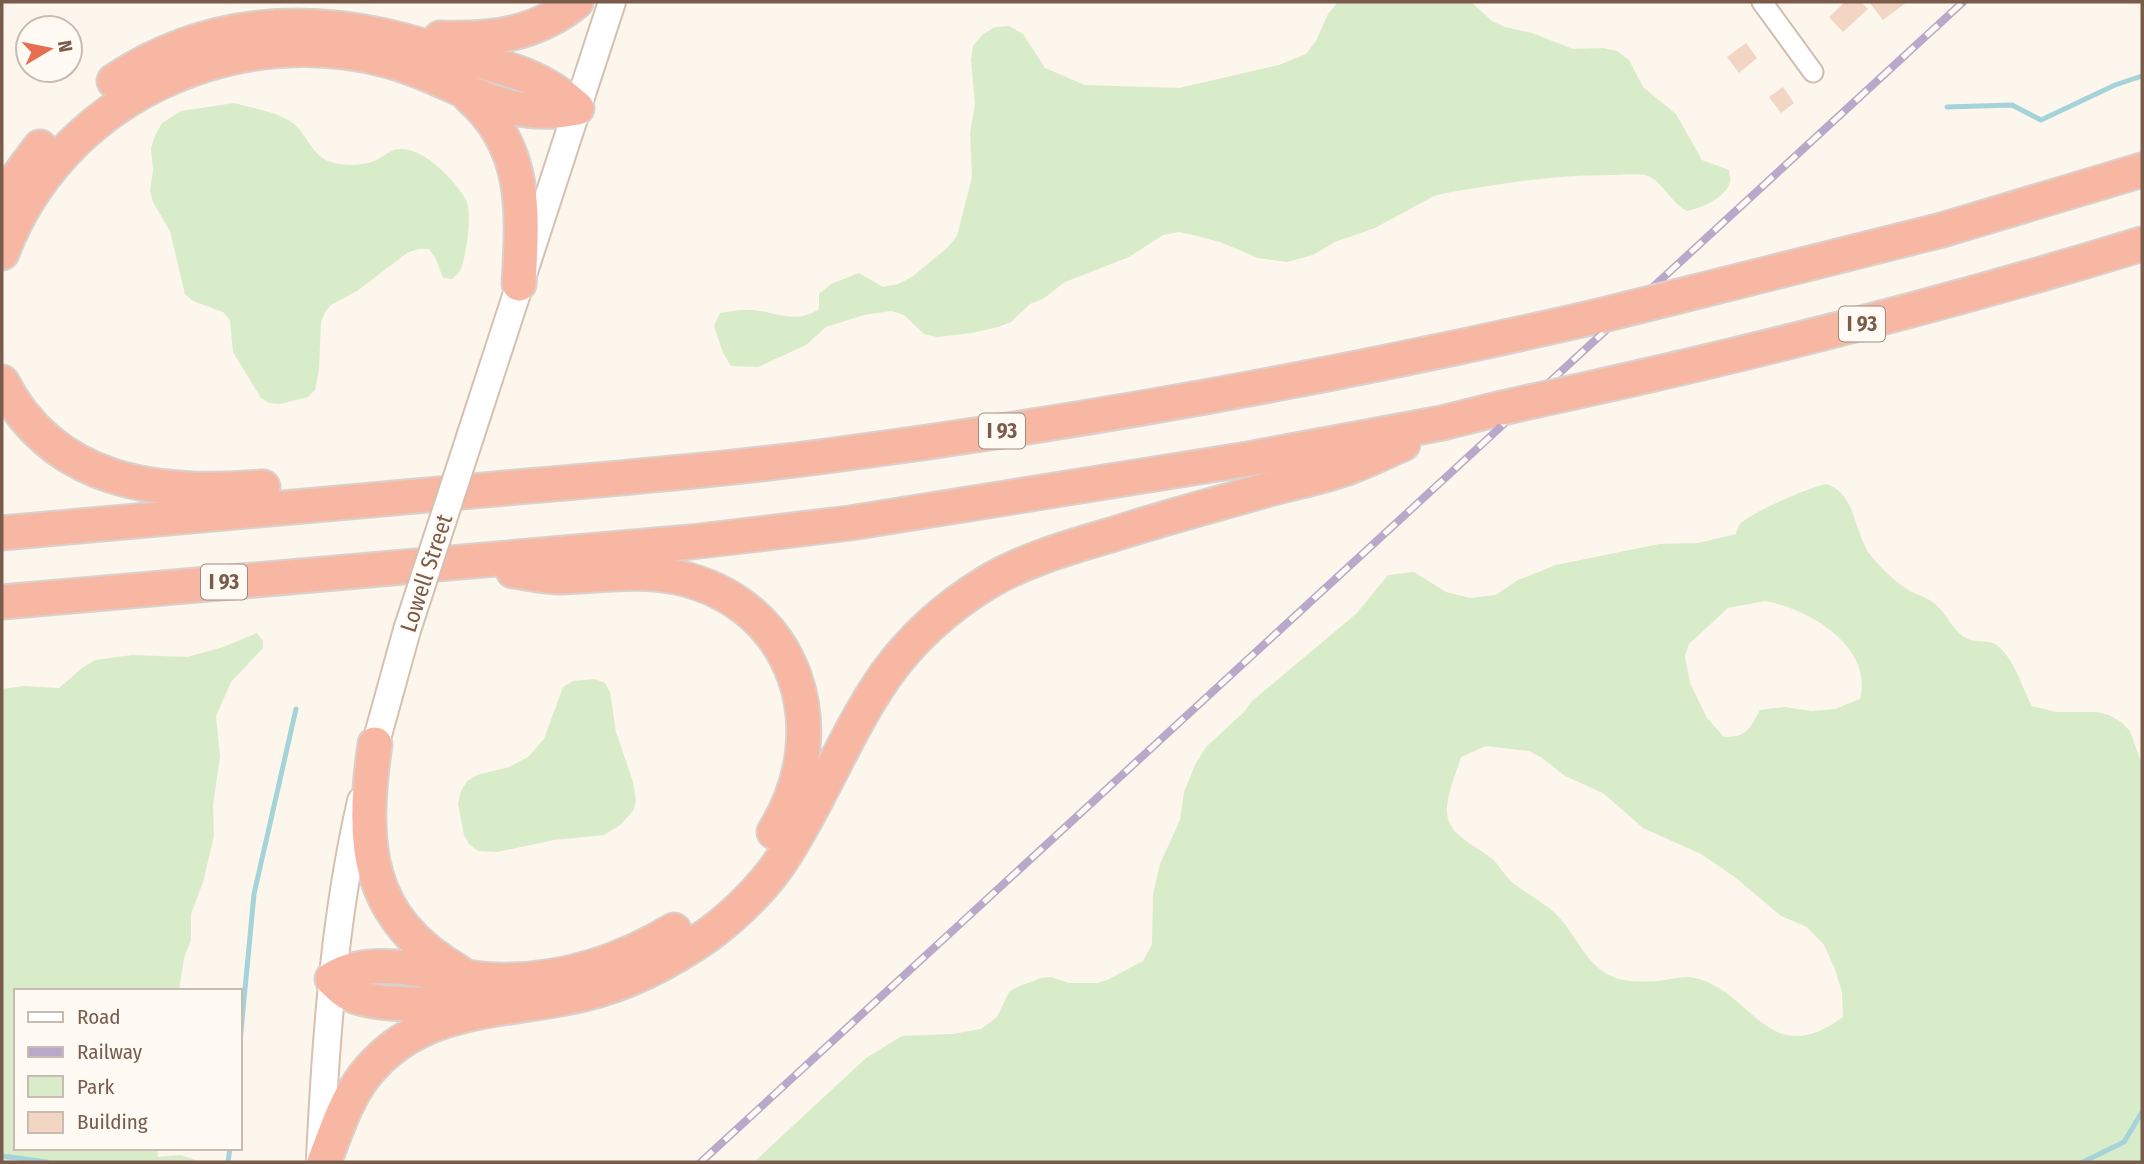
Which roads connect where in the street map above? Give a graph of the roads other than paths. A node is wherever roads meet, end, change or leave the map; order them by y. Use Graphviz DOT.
graph roads {
  1 [pos="576,2"];
  2 [pos="612,2"];
  3 [pos="1762,2"];
  4 [pos="386,36"];
  5 [pos="1813,72"];
  6 [pos="461,90"];
  7 [pos="577,108"];
  8 [pos="2142,170"];
  9 [pos="2,201"];
  10 [pos="2142,244"];
  11 [pos="2,253"];
  12 [pos="519,284"];
  13 [pos="2,382"];
  14 [pos="1463,418"];
  15 [pos="398,498"];
  16 [pos="2,533"];
  17 [pos="446,563"];
  18 [pos="2,602"];
  19 [pos="375,744"];
  20 [pos="332,979"];
  21 [pos="478,979"];
  22 [pos="520,1005"];
  23 [pos="322,1162"];
  1 -- 4 [label="highway"];
  2 -- 7 [label="main road, Lowell Street"];
  3 -- 5 [label="street"];
  4 -- 7 [label="highway"];
  4 -- 9 [label="highway"];
  6 -- 7 [label="highway"];
  6 -- 11 [label="highway"];
  6 -- 12 [label="highway"];
  7 -- 12 [label="main road, Lowell Street"];
  8 -- 15 [label="highway, I 93, bridge"];
  10 -- 14 [label="highway, I 93, bridge"];
  12 -- 19 [label="main road, Lowell Street, bridge"];
  13 -- 15 [label="highway"];
  14 -- 17 [label="highway, I 93"];
  14 -- 22 [label="highway"];
  15 -- 16 [label="highway, I 93"];
  17 -- 18 [label="highway, I 93"];
  17 -- 21 [label="highway"];
  19 -- 20 [label="main road, Lowell Street"];
  19 -- 21 [label="highway"];
  20 -- 21 [label="highway"];
  20 -- 22 [label="highway"];
  20 -- 23 [label="main road, Lowell Street"];
  22 -- 23 [label="highway"];
}
